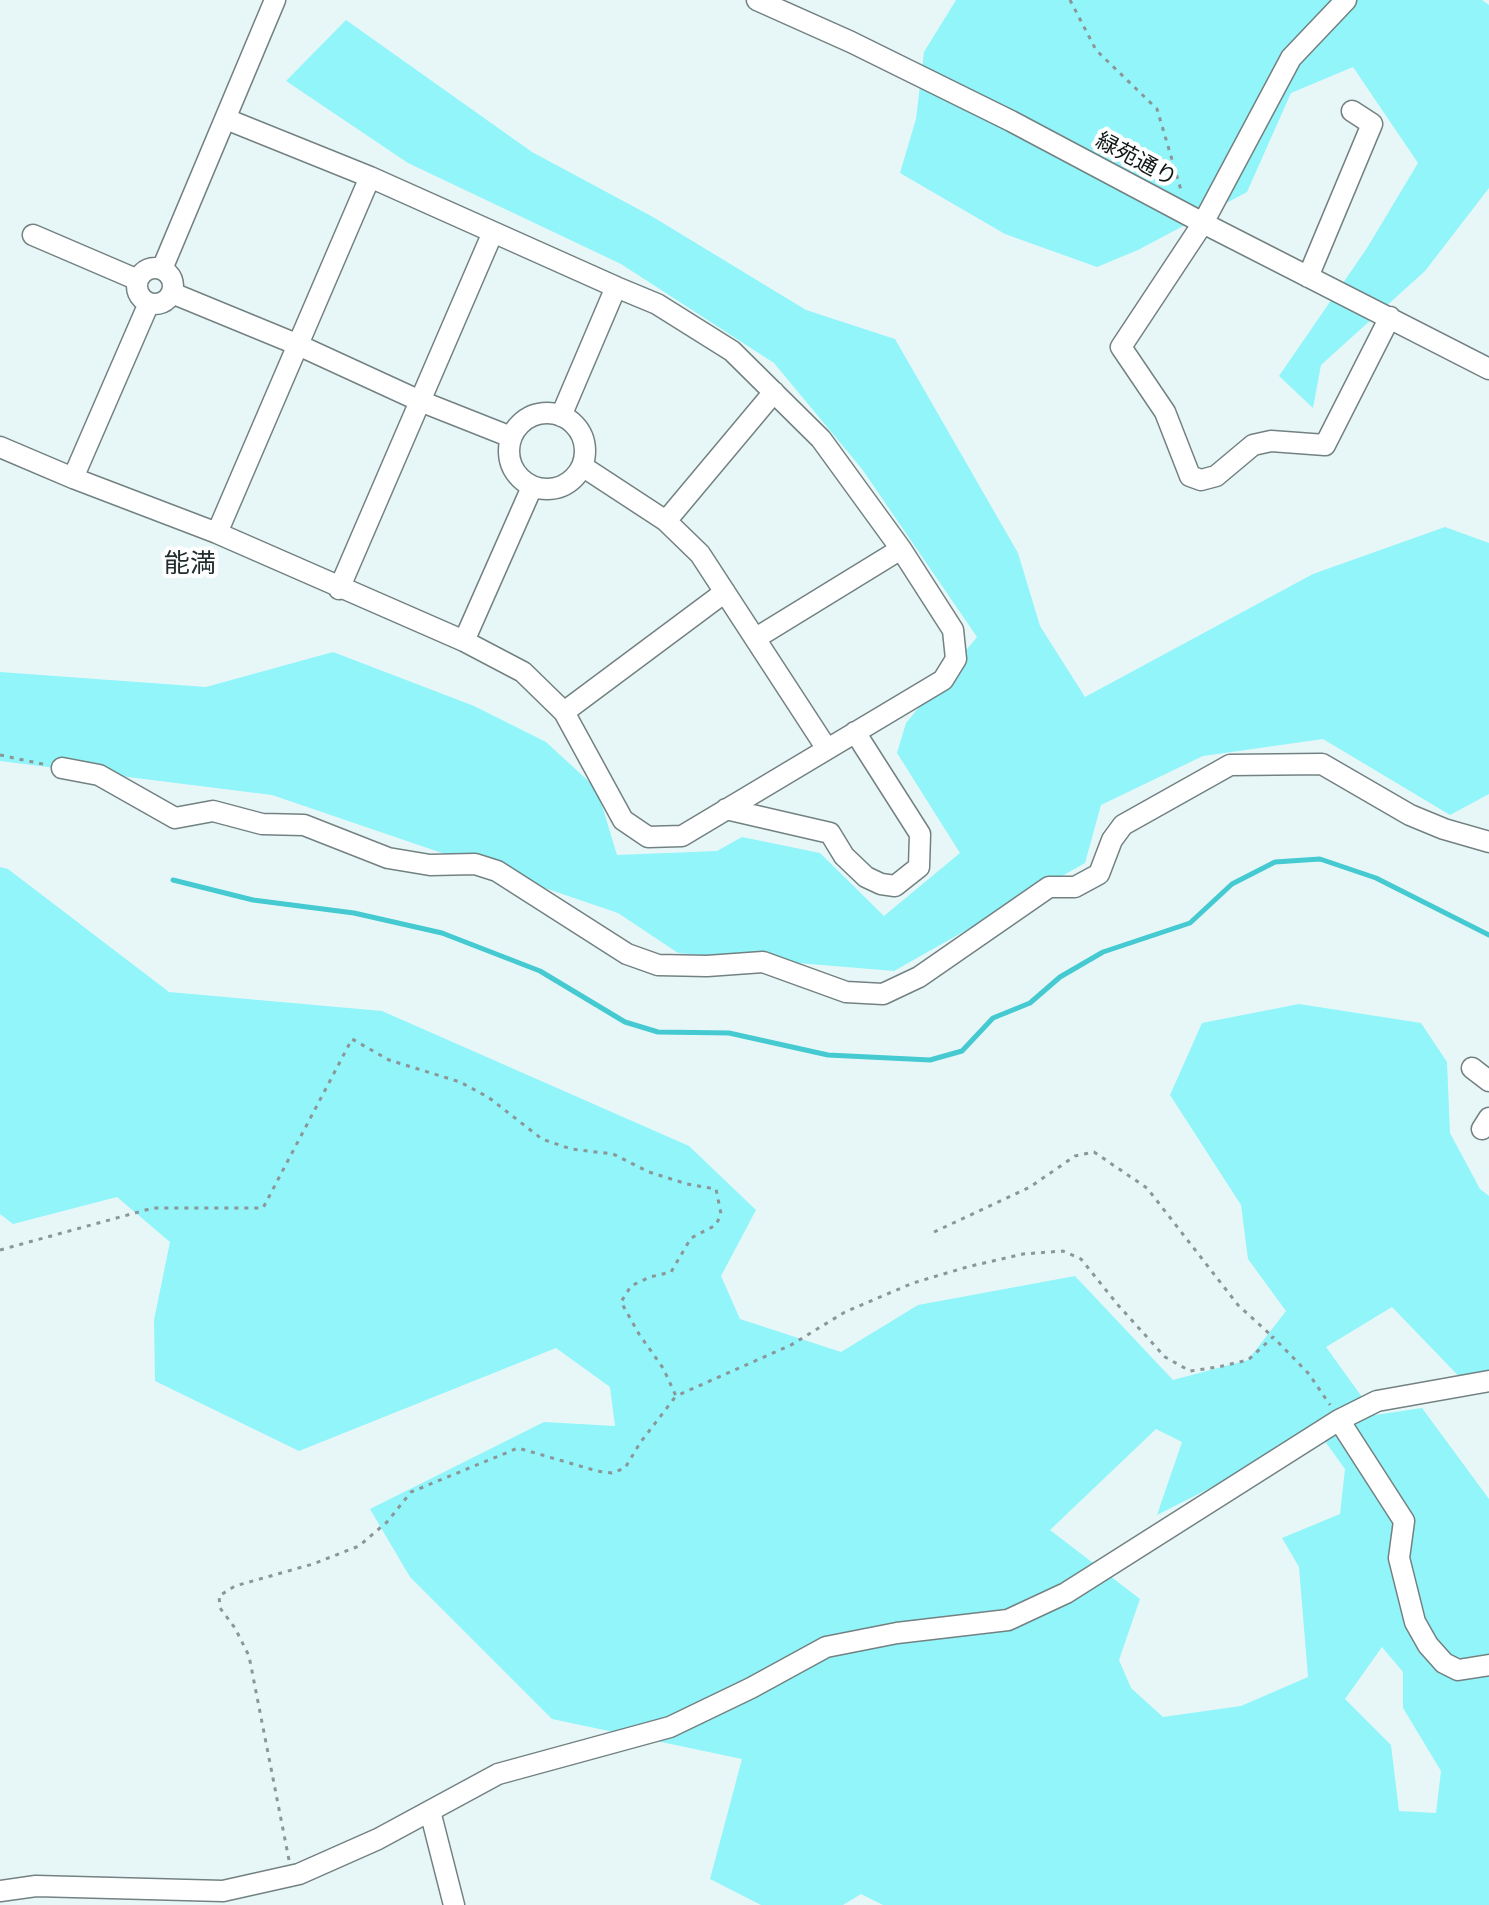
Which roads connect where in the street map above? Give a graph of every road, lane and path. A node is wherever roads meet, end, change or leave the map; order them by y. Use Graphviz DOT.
graph roads {
  1 [pos="275,0"];
  2 [pos="757,0"];
  3 [pos="1070,0"];
  4 [pos="1346,0"];
  5 [pos="1352,111"];
  6 [pos="226,119"];
  7 [pos="370,177"];
  8 [pos="1196,220"];
  9 [pos="493,232"];
  10 [pos="33,235"];
  11 [pos="162,269"];
  12 [pos="1308,277"];
  13 [pos="138,280"];
  14 [pos="616,287"];
  15 [pos="172,293"];
  16 [pos="149,303"];
  17 [pos="1390,317"];
  18 [pos="296,344"];
  19 [pos="1489,369"];
  20 [pos="774,392"];
  21 [pos="420,401"];
  22 [pos="561,416"];
  23 [pos="511,437"];
  24 [pos="0,447"];
  25 [pos="582,466"];
  26 [pos="73,478"];
  27 [pos="532,487"];
  28 [pos="666,521"];
  29 [pos="217,533"];
  30 [pos="901,549"];
  31 [pos="339,589"];
  32 [pos="725,592"];
  33 [pos="756,638"];
  34 [pos="464,641"];
  35 [pos="564,712"];
  36 [pos="855,732"];
  37 [pos="827,749"];
  38 [pos="0,755"];
  39 [pos="62,768"];
  40 [pos="726,809"];
  41 [pos="1489,842"];
  42 [pos="1472,1068"];
  43 [pos="1489,1081"];
  44 [pos="934,1232"];
  45 [pos="0,1250"];
  46 [pos="1273,1337"];
  47 [pos="1489,1381"];
  48 [pos="676,1396"];
  49 [pos="1339,1420"];
  50 [pos="1489,1665"];
  51 [pos="430,1811"];
  52 [pos="292,1875"];
  53 [pos="0,1891"];
  54 [pos="454,1905"];
  1 -- 6 [label="street"];
  2 -- 8 [label="street, 緑苑通り"];
  3 -- 8 [label="path"];
  4 -- 8 [label="street"];
  5 -- 12 [label="street"];
  6 -- 7 [label="street"];
  6 -- 11 [label="street"];
  7 -- 9 [label="street"];
  7 -- 18 [label="street"];
  8 -- 12 [label="street, 緑苑通り"];
  8 -- 17 [label="street"];
  9 -- 14 [label="street"];
  9 -- 21 [label="street"];
  10 -- 13 [label="street"];
  11 -- 13 [label="street"];
  11 -- 15 [label="street"];
  12 -- 17 [label="street, 緑苑通り"];
  13 -- 16 [label="street"];
  14 -- 20 [label="street"];
  14 -- 22 [label="street"];
  15 -- 16 [label="street"];
  15 -- 18 [label="street"];
  16 -- 26 [label="street"];
  17 -- 19 [label="street, 緑苑通り"];
  18 -- 21 [label="street"];
  18 -- 29 [label="street"];
  20 -- 28 [label="street"];
  20 -- 30 [label="street"];
  21 -- 23 [label="street"];
  21 -- 31 [label="street"];
  22 -- 23 [label="street"];
  22 -- 25 [label="street"];
  23 -- 27 [label="street"];
  24 -- 26 [label="street"];
  25 -- 27 [label="street"];
  25 -- 28 [label="street"];
  26 -- 29 [label="street"];
  27 -- 34 [label="street"];
  28 -- 32 [label="street"];
  29 -- 31 [label="street"];
  30 -- 33 [label="street"];
  30 -- 36 [label="street"];
  31 -- 34 [label="street"];
  32 -- 33 [label="street"];
  32 -- 35 [label="street"];
  33 -- 37 [label="street"];
  34 -- 35 [label="street"];
  35 -- 40 [label="street"];
  36 -- 37 [label="street"];
  36 -- 40 [label="street"];
  37 -- 40 [label="street"];
  38 -- 39 [label="path"];
  39 -- 41 [label="street"];
  42 -- 43 [label="street"];
  44 -- 46 [label="path"];
  45 -- 48 [label="path"];
  46 -- 48 [label="path"];
  46 -- 49 [label="path"];
  47 -- 49 [label="street"];
  48 -- 52 [label="path"];
  49 -- 50 [label="street"];
  49 -- 51 [label="street"];
  51 -- 52 [label="street"];
  51 -- 54 [label="street"];
  52 -- 53 [label="street"];
}
